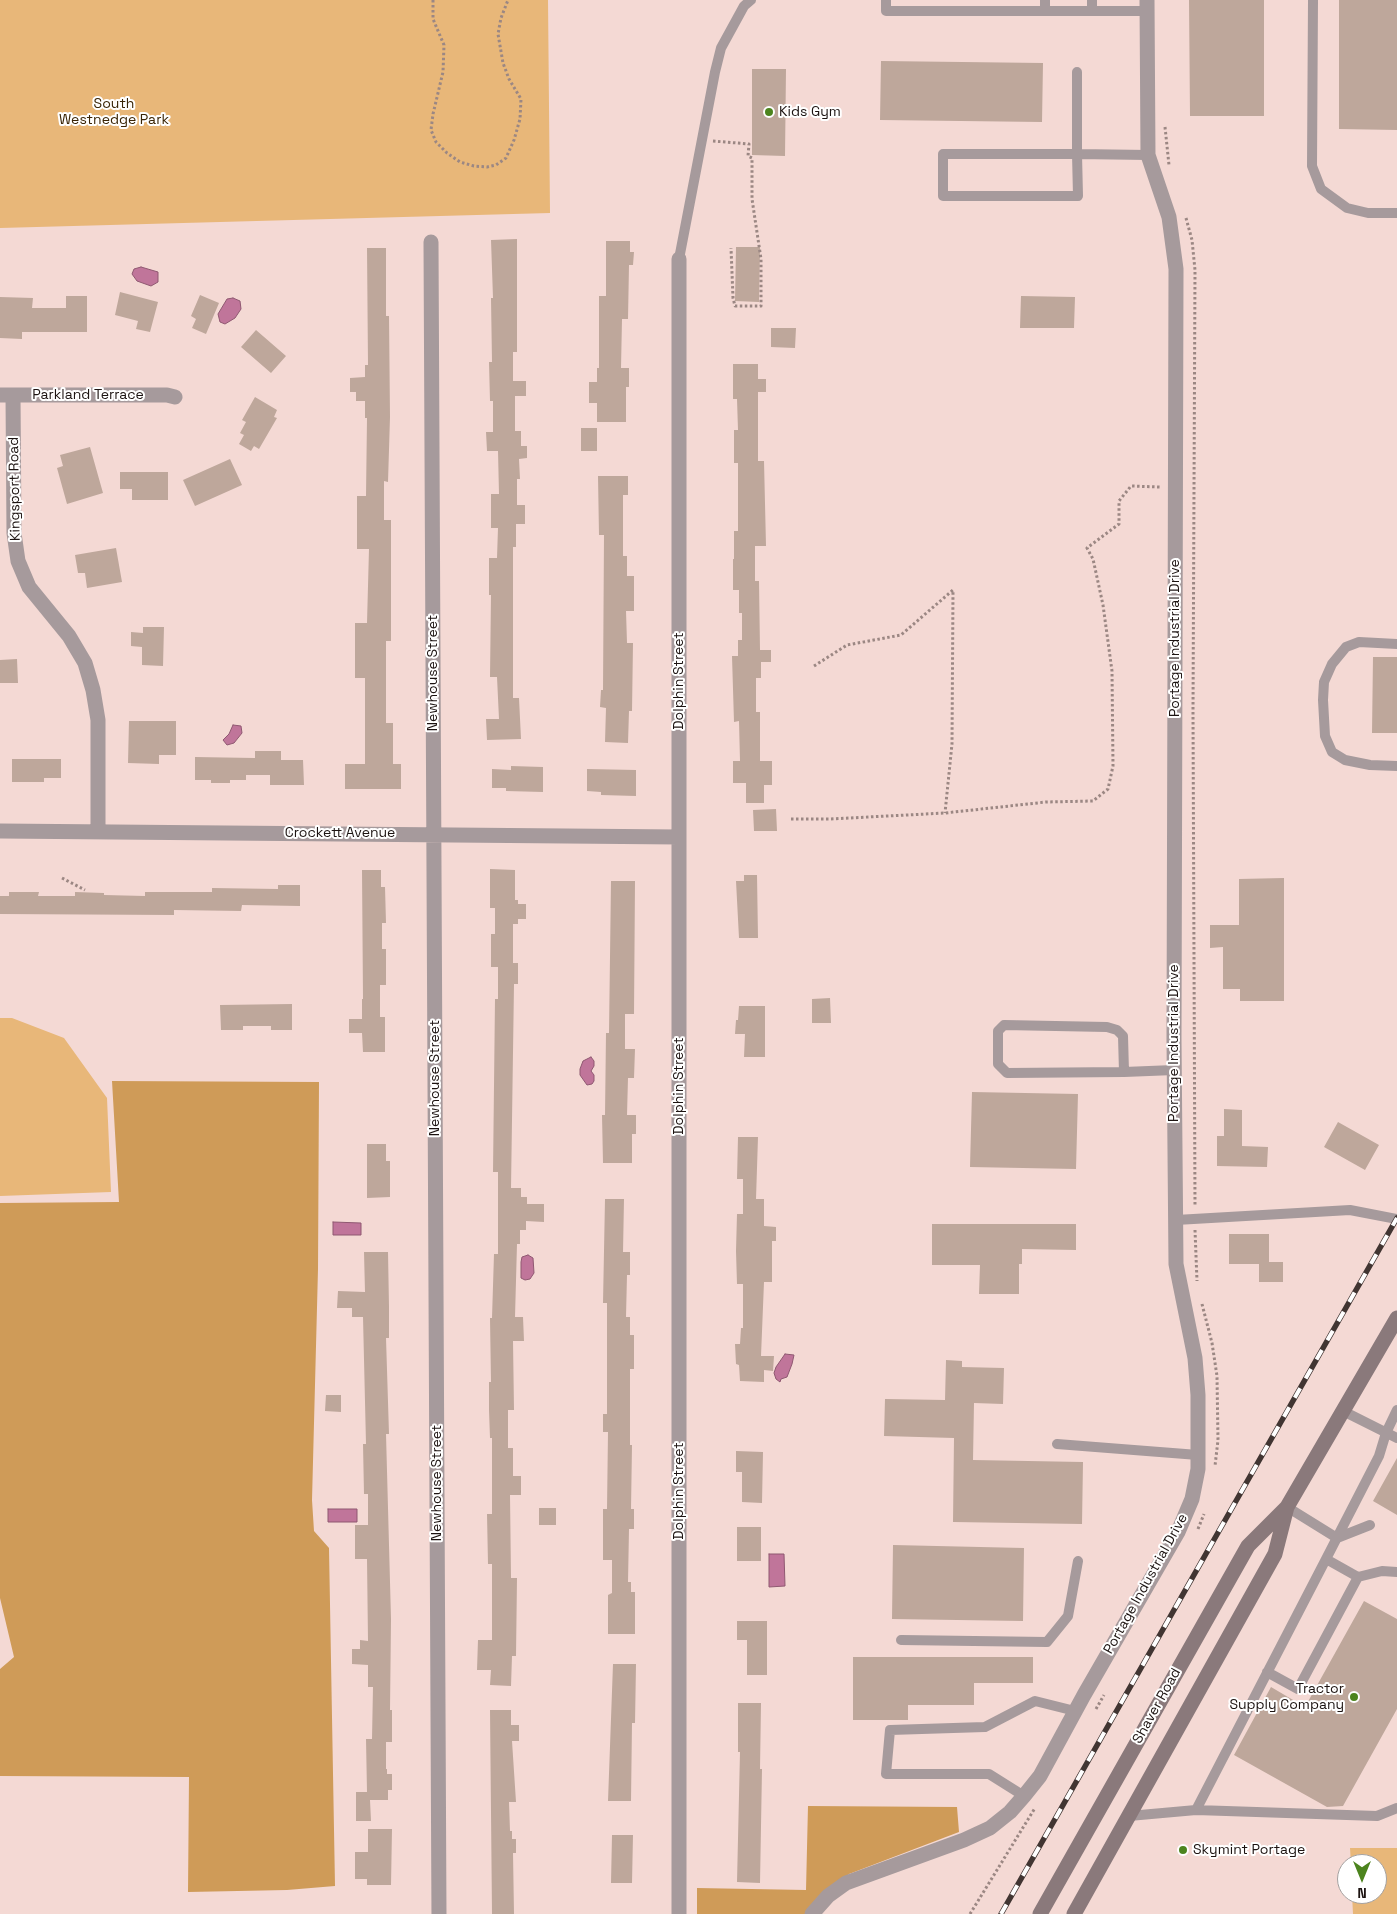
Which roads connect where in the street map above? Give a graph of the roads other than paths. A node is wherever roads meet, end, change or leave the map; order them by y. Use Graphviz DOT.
graph roads {
  1 [pos="751,0"];
  2 [pos="886,0"];
  3 [pos="1045,0"];
  4 [pos="1092,0"];
  5 [pos="1313,0"];
  6 [pos="1147,6"];
  7 [pos="1045,11"];
  8 [pos="1092,11"];
  9 [pos="1077,72"];
  10 [pos="1077,154"];
  11 [pos="1148,155"];
  12 [pos="1397,213"];
  13 [pos="431,242"];
  14 [pos="680,259"];
  15 [pos="6,394"];
  16 [pos="175,398"];
  17 [pos="1397,644"];
  18 [pos="1397,766"];
  19 [pos="0,831"];
  20 [pos="98,832"];
  21 [pos="434,834"];
  22 [pos="680,837"];
  23 [pos="1174,1070"];
  24 [pos="1124,1072"];
  25 [pos="1397,1219"];
  26 [pos="1176,1220"];
  27 [pos="1397,1318"];
  28 [pos="1397,1410"];
  29 [pos="1343,1411"];
  30 [pos="1386,1433"];
  31 [pos="1397,1438"];
  32 [pos="1057,1444"];
  33 [pos="1198,1455"];
  34 [pos="1287,1507"];
  35 [pos="1370,1526"];
  36 [pos="1337,1538"];
  37 [pos="1326,1559"];
  38 [pos="1078,1561"];
  39 [pos="1397,1572"];
  40 [pos="1358,1576"];
  41 [pos="901,1640"];
  42 [pos="1267,1672"];
  43 [pos="1075,1711"];
  44 [pos="1024,1796"];
  45 [pos="1397,1808"];
  46 [pos="1196,1810"];
  47 [pos="1129,1816"];
  48 [pos="439,1914"];
  49 [pos="679,1914"];
  50 [pos="812,1914"];
  51 [pos="1040,1914"];
  52 [pos="1074,1914"];
  1 -- 14 [label="lane"];
  2 -- 7 [label="lane"];
  3 -- 7 [label="lane"];
  4 -- 8 [label="lane"];
  5 -- 12 [label="lane"];
  6 -- 8 [label="lane"];
  6 -- 11 [label="street, Portage Industrial Drive"];
  7 -- 8 [label="lane"];
  9 -- 10 [label="lane"];
  10 -- 10 [label="lane"];
  10 -- 11 [label="lane"];
  11 -- 23 [label="street, Portage Industrial Drive"];
  13 -- 21 [label="street, Newhouse Street"];
  14 -- 22 [label="street, Dolphin Street"];
  15 -- 16 [label="street, Parkland Terrace"];
  15 -- 20 [label="street, Kingsport Road"];
  17 -- 18 [label="lane"];
  19 -- 20 [label="street, Crockett Avenue"];
  20 -- 21 [label="street, Crockett Avenue"];
  21 -- 22 [label="street, Crockett Avenue"];
  21 -- 48 [label="street, Newhouse Street"];
  22 -- 49 [label="street, Dolphin Street"];
  23 -- 24 [label="lane"];
  23 -- 26 [label="street, Portage Industrial Drive"];
  24 -- 24 [label="lane"];
  25 -- 26 [label="lane"];
  26 -- 33 [label="street, Portage Industrial Drive"];
  27 -- 29 [label="main road, Shaver Road"];
  28 -- 30 [label="lane"];
  29 -- 30 [label="lane"];
  29 -- 34 [label="main road, Shaver Road"];
  30 -- 31 [label="lane"];
  30 -- 36 [label="lane"];
  32 -- 33 [label="lane"];
  33 -- 43 [label="street, Portage Industrial Drive"];
  34 -- 36 [label="lane"];
  34 -- 47 [label="main road, Shaver Road"];
  34 -- 51 [label="main road, Shaver Road"];
  35 -- 36 [label="lane"];
  36 -- 37 [label="lane"];
  37 -- 40 [label="lane"];
  37 -- 42 [label="lane"];
  38 -- 41 [label="lane"];
  39 -- 40 [label="lane"];
  40 -- 42 [label="lane"];
  42 -- 46 [label="lane"];
  43 -- 44 [label="street, Portage Industrial Drive"];
  43 -- 44 [label="lane"];
  44 -- 50 [label="street, Portage Industrial Drive"];
  45 -- 46 [label="lane"];
  46 -- 47 [label="lane"];
  47 -- 52 [label="main road, Shaver Road"];
}
